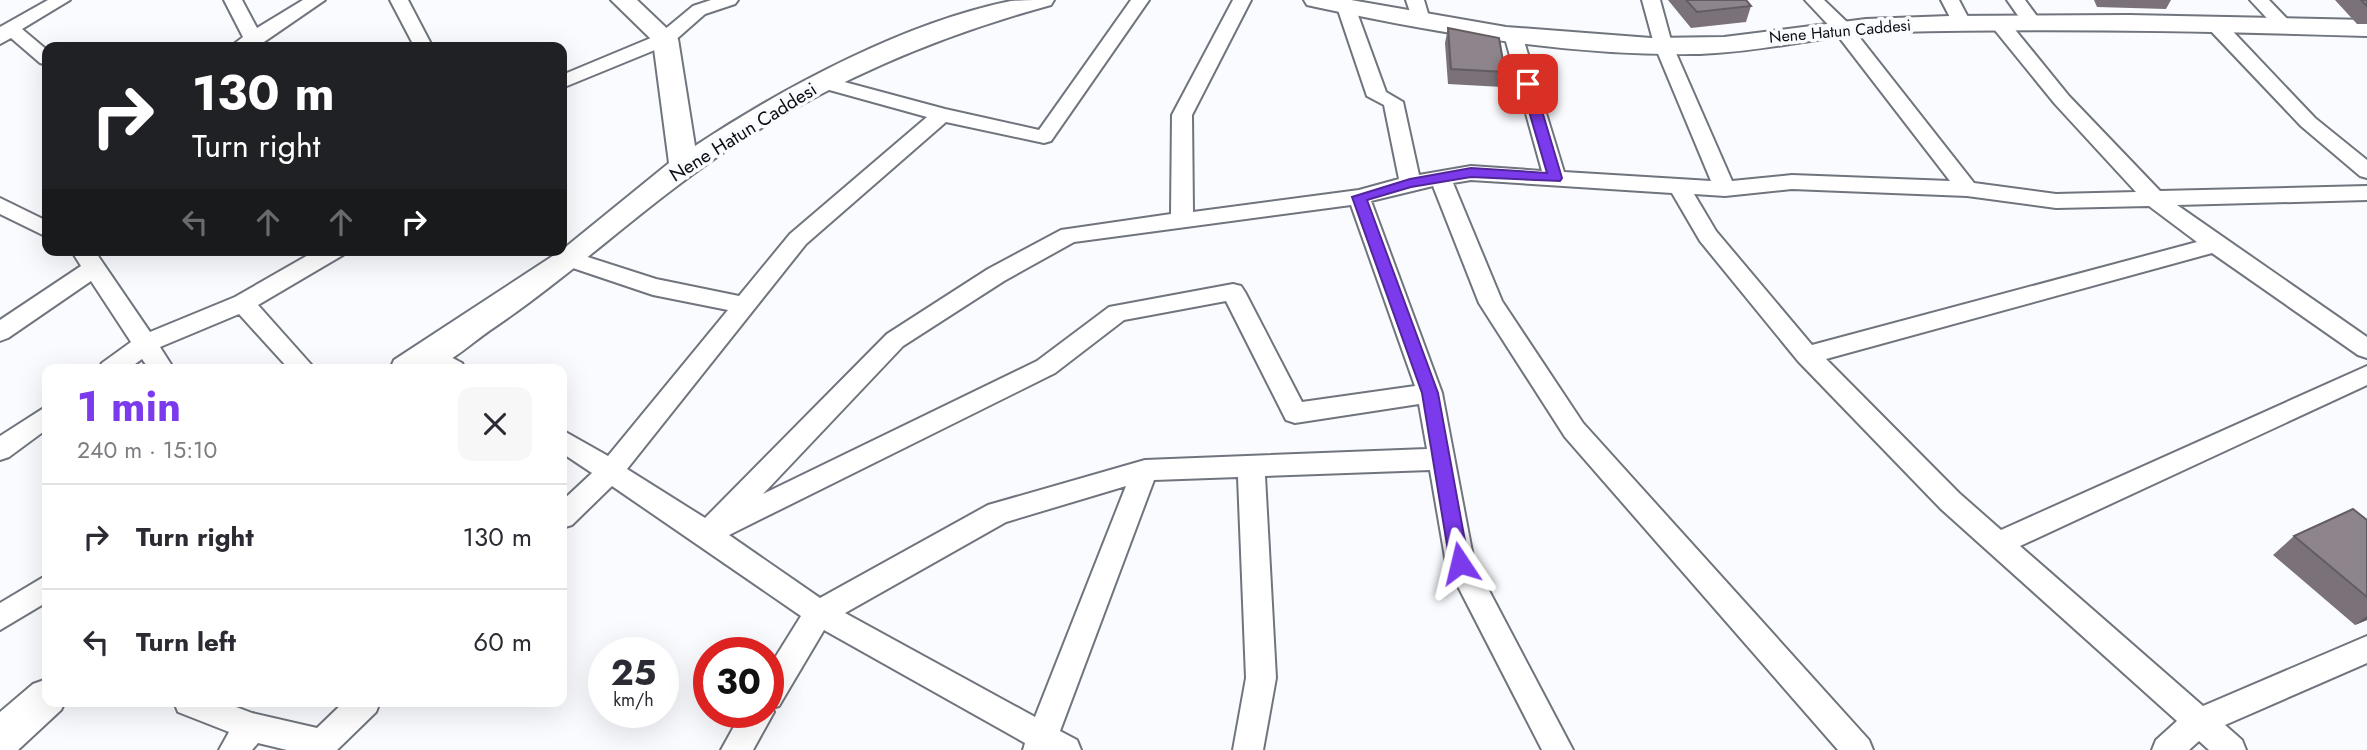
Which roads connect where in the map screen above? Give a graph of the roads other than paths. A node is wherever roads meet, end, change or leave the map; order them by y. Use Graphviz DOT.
graph roads {
  1 [pos="61,0"];
  2 [pos="233,0"];
  3 [pos="316,0"];
  4 [pos="399,0"];
  5 [pos="623,0"];
  6 [pos="729,0"];
  7 [pos="1042,0"];
  8 [pos="1140,0"];
  9 [pos="1242,0"];
  10 [pos="1316,0"];
  11 [pos="1651,0"];
  12 [pos="1814,0"];
  13 [pos="1950,0"];
  14 [pos="2016,0"];
  15 [pos="2259,0"];
  16 [pos="1346,7"];
  17 [pos="1418,10"];
  18 [pos="1962,23"];
  19 [pos="2033,23"];
  20 [pos="2215,24"];
  21 [pos="2001,25"];
  22 [pos="2286,26"];
  23 [pos="1842,28"];
  24 [pos="2367,28"];
  25 [pos="5,33"];
  26 [pos="1514,37"];
  27 [pos="665,39"];
  28 [pos="246,42"];
  29 [pos="250,42"];
  30 [pos="421,42"];
  31 [pos="1663,44"];
  32 [pos="42,56"];
  33 [pos="567,80"];
  34 [pos="822,82"];
  35 [pos="942,115"];
  36 [pos="684,166"];
  37 [pos="2367,171"];
  38 [pos="1440,178"];
  39 [pos="1555,178"];
  40 [pos="1410,183"];
  41 [pos="1679,186"];
  42 [pos="1726,188"];
  43 [pos="1966,189"];
  44 [pos="2367,193"];
  45 [pos="1359,197"];
  46 [pos="2156,200"];
  47 [pos="0,205"];
  48 [pos="1182,222"];
  49 [pos="42,227"];
  50 [pos="2215,245"];
  51 [pos="325,256"];
  52 [pos="88,259"];
  53 [pos="569,259"];
  54 [pos="243,303"];
  55 [pos="743,305"];
  56 [pos="0,332"];
  57 [pos="147,343"];
  58 [pos="2367,349"];
  59 [pos="1807,355"];
  60 [pos="118,364"];
  61 [pos="159,364"];
  62 [pos="298,364"];
  63 [pos="430,364"];
  64 [pos="2367,375"];
  65 [pos="1430,393"];
  66 [pos="42,420"];
  67 [pos="567,443"];
  68 [pos="0,450"];
  69 [pos="1441,459"];
  70 [pos="1251,466"];
  71 [pos="1144,470"];
  72 [pos="610,472"];
  73 [pos="567,512"];
  74 [pos="707,534"];
  75 [pos="1997,544"];
  76 [pos="42,590"];
  77 [pos="819,613"];
  78 [pos="0,618"];
  79 [pos="2367,649"];
  80 [pos="784,670"];
  81 [pos="42,701"];
  82 [pos="196,707"];
  83 [pos="360,707"];
  84 [pos="2197,723"];
  85 [pos="749,728"];
  86 [pos="242,738"];
  87 [pos="0,739"];
  88 [pos="1049,745"];
  89 [pos="736,750"];
  90 [pos="1248,750"];
  91 [pos="1558,750"];
  92 [pos="1858,750"];
  93 [pos="2167,750"];
  94 [pos="2231,750"];
  1 -- 25 [label="street"];
  2 -- 28 [label="street"];
  3 -- 29 [label="street"];
  4 -- 30 [label="street"];
  5 -- 27 [label="street"];
  6 -- 27 [label="street"];
  7 -- 34 [label="street, Nene Hatun Caddesi"];
  8 -- 35 [label="street"];
  9 -- 48 [label="street"];
  10 -- 16 [label="street, Nene Hatun Caddesi"];
  11 -- 31 [label="street"];
  12 -- 23 [label="street"];
  13 -- 18 [label="street"];
  14 -- 19 [label="street"];
  15 -- 22 [label="street"];
  16 -- 17 [label="street, Nene Hatun Caddesi"];
  16 -- 40 [label="street"];
  17 -- 26 [label="street, Nene Hatun Caddesi"];
  18 -- 21 [label="street, Nene Hatun Caddesi"];
  18 -- 23 [label="street, Nene Hatun Caddesi"];
  19 -- 20 [label="street, Nene Hatun Caddesi"];
  19 -- 21 [label="street, Nene Hatun Caddesi"];
  20 -- 22 [label="street, Nene Hatun Caddesi"];
  20 -- 37 [label="street"];
  21 -- 46 [label="street"];
  22 -- 24 [label="street, Nene Hatun Caddesi"];
  23 -- 31 [label="street, Nene Hatun Caddesi"];
  23 -- 43 [label="street"];
  25 -- 32 [label="street"];
  26 -- 31 [label="street, Nene Hatun Caddesi"];
  26 -- 39 [label="street"];
  27 -- 33 [label="street"];
  27 -- 36 [label="street"];
  31 -- 42 [label="street"];
  34 -- 35 [label="street"];
  34 -- 36 [label="street, Nene Hatun Caddesi"];
  35 -- 55 [label="street"];
  36 -- 53 [label="street, Nene Hatun Caddesi"];
  38 -- 39 [label="street"];
  38 -- 40 [label="street"];
  38 -- 92 [label="street"];
  39 -- 41 [label="street"];
  40 -- 45 [label="street"];
  41 -- 42 [label="street"];
  41 -- 59 [label="street"];
  42 -- 43 [label="street"];
  43 -- 46 [label="street"];
  44 -- 46 [label="street"];
  45 -- 48 [label="street"];
  45 -- 65 [label="street"];
  46 -- 50 [label="street"];
  47 -- 49 [label="street"];
  48 -- 74 [label="street"];
  50 -- 58 [label="street"];
  50 -- 59 [label="street"];
  51 -- 54 [label="street"];
  52 -- 56 [label="street"];
  52 -- 57 [label="street"];
  53 -- 55 [label="street"];
  53 -- 63 [label="street, Nene Hatun Caddesi"];
  54 -- 57 [label="street"];
  54 -- 62 [label="street"];
  55 -- 72 [label="street"];
  57 -- 60 [label="street"];
  57 -- 61 [label="street"];
  59 -- 75 [label="street"];
  64 -- 75 [label="street"];
  65 -- 69 [label="street"];
  65 -- 74 [label="street"];
  66 -- 68 [label="street"];
  67 -- 72 [label="street"];
  69 -- 70 [label="street"];
  69 -- 91 [label="street"];
  70 -- 71 [label="street"];
  70 -- 90 [label="street"];
  71 -- 77 [label="street"];
  71 -- 88 [label="street"];
  72 -- 73 [label="street"];
  72 -- 74 [label="street"];
  74 -- 77 [label="street"];
  75 -- 84 [label="street"];
  76 -- 78 [label="street"];
  77 -- 80 [label="street"];
  77 -- 88 [label="street"];
  79 -- 84 [label="street"];
  81 -- 87 [label="street"];
  82 -- 86 [label="street"];
  83 -- 86 [label="street"];
  84 -- 93 [label="street"];
  84 -- 94 [label="street"];
  85 -- 89 [label="street"];
}
